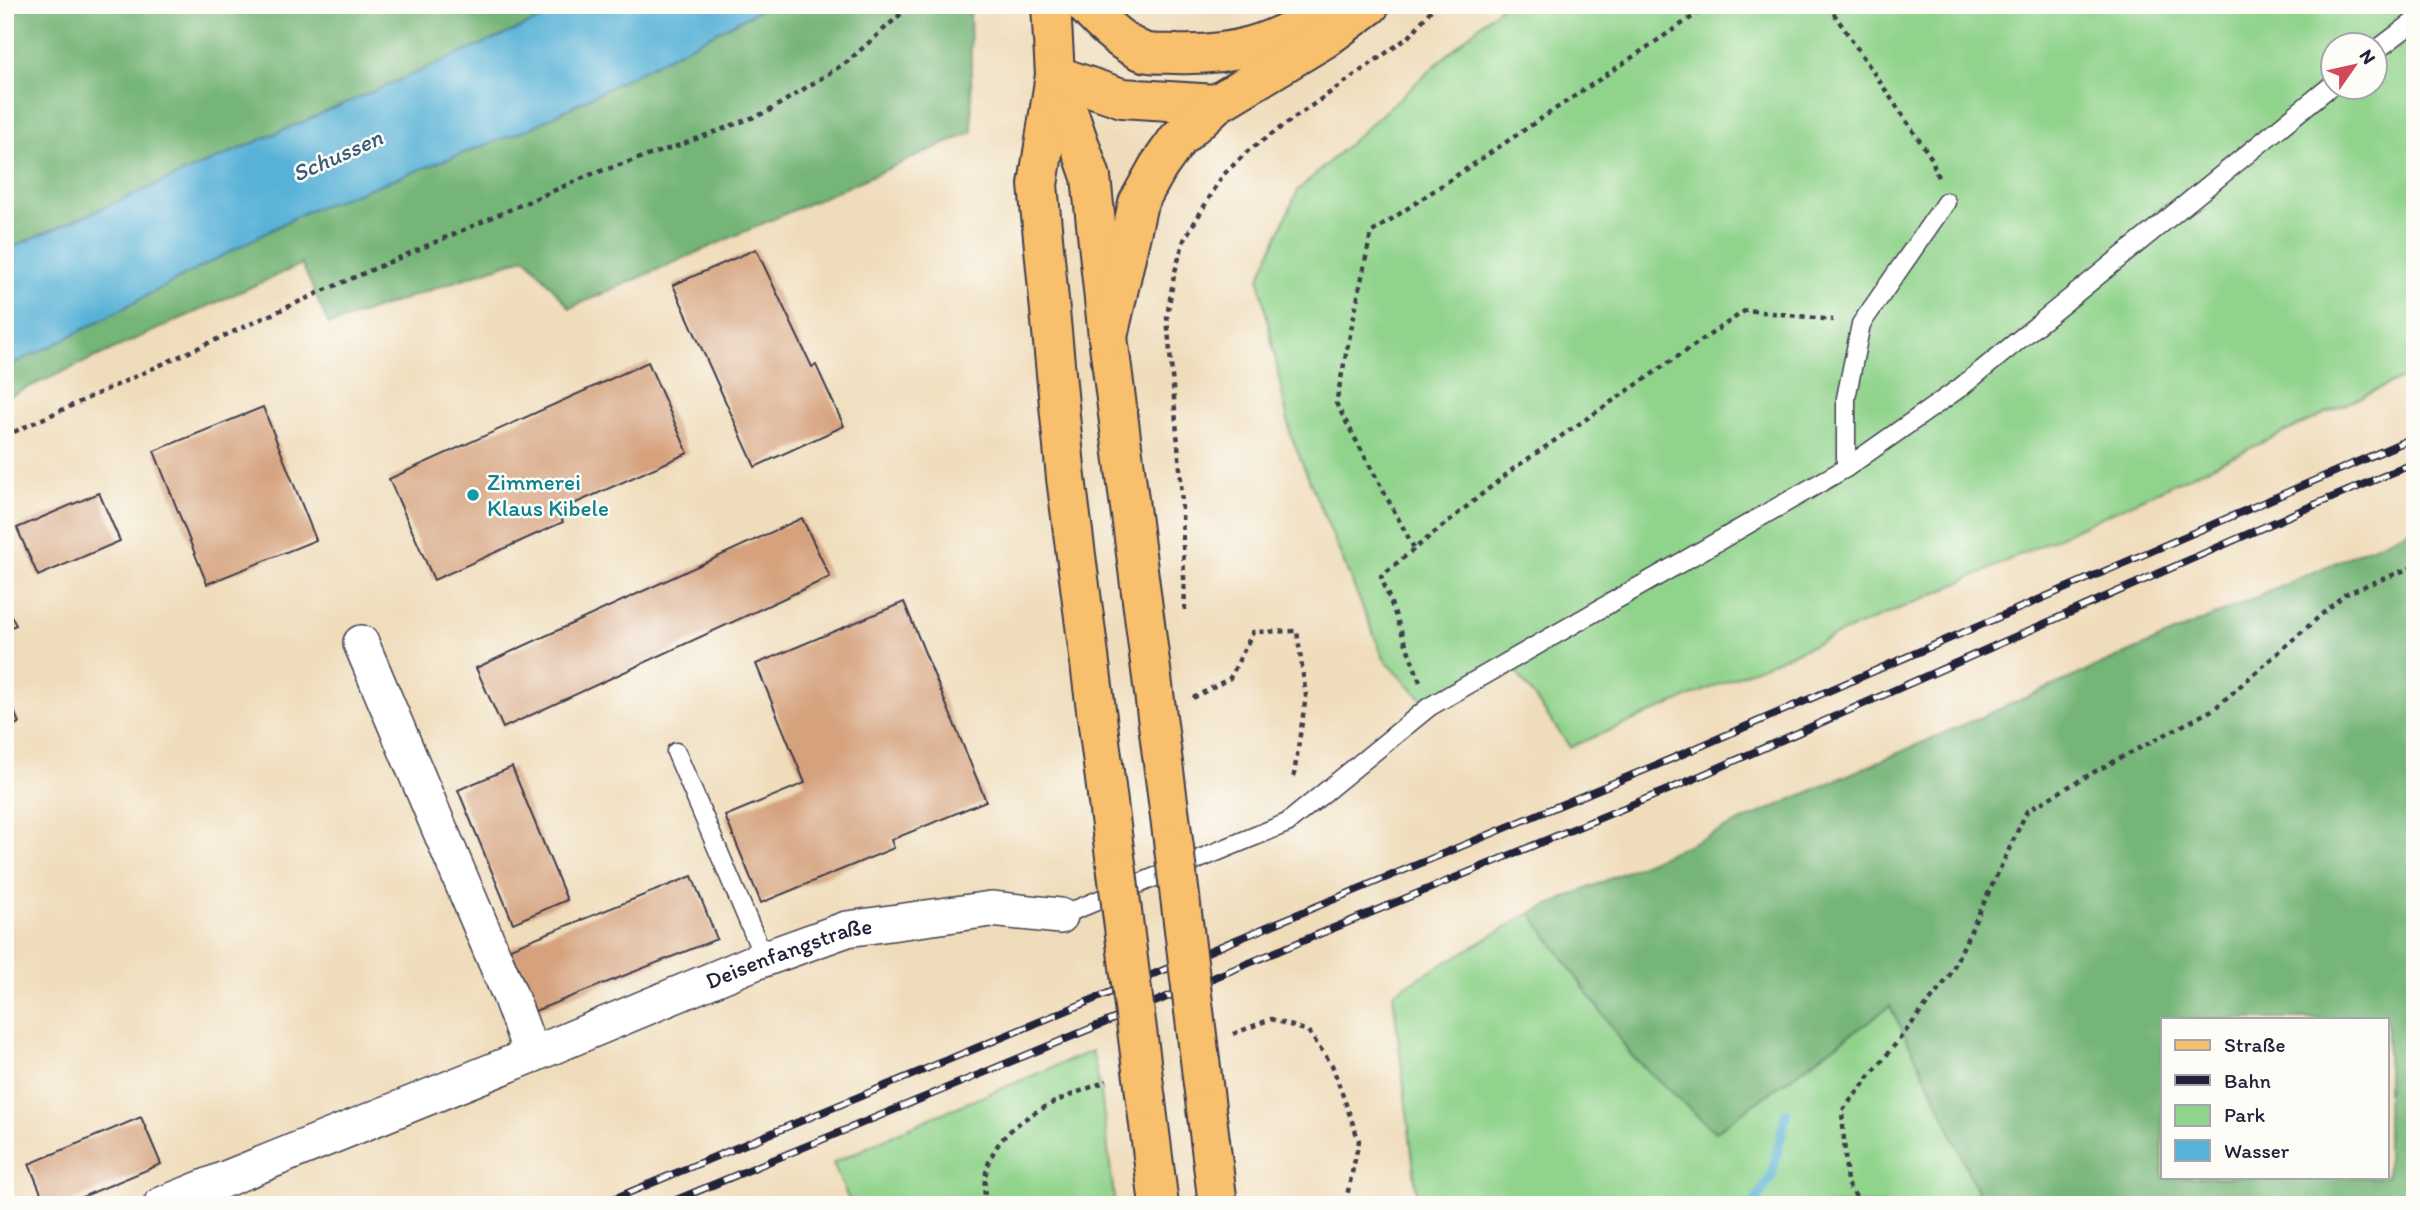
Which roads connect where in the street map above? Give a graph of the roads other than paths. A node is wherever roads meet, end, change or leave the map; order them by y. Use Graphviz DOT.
graph roads {
  1 [pos="1051,5"];
  2 [pos="1085,5"];
  3 [pos="1333,5"];
  4 [pos="1370,5"];
  5 [pos="2415,22"];
  6 [pos="2388,42"];
  7 [pos="1055,75"];
  8 [pos="2318,97"];
  9 [pos="1216,104"];
  10 [pos="1946,202"];
  11 [pos="1108,337"];
  12 [pos="1846,468"];
  13 [pos="361,643"];
  14 [pos="676,752"];
  15 [pos="1060,916"];
  16 [pos="764,958"];
  17 [pos="532,1055"];
  18 [pos="161,1205"];
  19 [pos="1158,1205"];
  20 [pos="1218,1205"];
  1 -- 7 [label="main road"];
  2 -- 3 [label="main road"];
  4 -- 9 [label="main road"];
  5 -- 6 [label="lane"];
  7 -- 9 [label="main road"];
  7 -- 11 [label="main road"];
  7 -- 19 [label="main road, bridge"];
  8 -- 12 [label="lane"];
  9 -- 11 [label="main road"];
  10 -- 12 [label="lane"];
  11 -- 20 [label="main road, bridge"];
  12 -- 15 [label="lane"];
  13 -- 17 [label="street"];
  14 -- 16 [label="lane"];
  15 -- 16 [label="street, Deisenfangstraße"];
  16 -- 17 [label="street, Deisenfangstraße"];
  17 -- 18 [label="street, Deisenfangstraße"];
}
